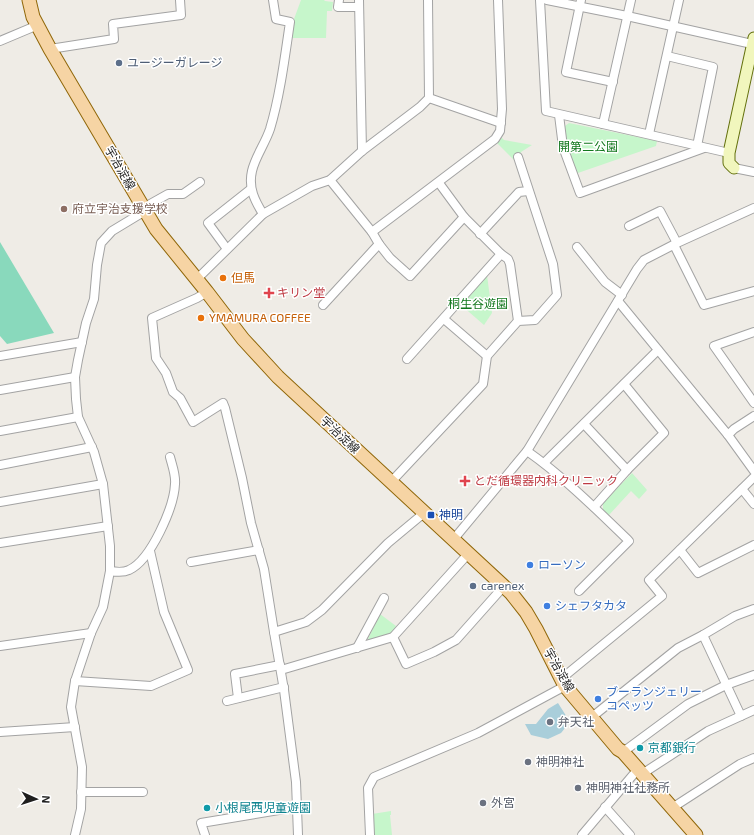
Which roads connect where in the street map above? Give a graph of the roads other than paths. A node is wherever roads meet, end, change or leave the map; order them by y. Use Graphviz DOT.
graph roads {
  1 [pos="29,0"];
  2 [pos="180,0"];
  3 [pos="273,0"];
  4 [pos="338,0"];
  5 [pos="428,0"];
  6 [pos="498,0"];
  7 [pos="540,0"];
  8 [pos="547,0"];
  9 [pos="631,0"];
  10 [pos="679,0"];
  11 [pos="580,3"];
  12 [pos="359,4"];
  13 [pos="627,16"];
  14 [pos="38,25"];
  15 [pos="673,27"];
  16 [pos="0,41"];
  17 [pos="753,41"];
  18 [pos="50,49"];
  19 [pos="667,56"];
  20 [pos="613,82"];
  21 [pos="430,98"];
  22 [pos="559,115"];
  23 [pos="500,123"];
  24 [pos="603,124"];
  25 [pos="649,134"];
  26 [pos="701,147"];
  27 [pos="362,151"];
  28 [pos="729,153"];
  29 [pos="518,157"];
  30 [pos="734,168"];
  31 [pos="754,172"];
  32 [pos="330,180"];
  33 [pos="200,182"];
  34 [pos="439,183"];
  35 [pos="251,189"];
  36 [pos="528,191"];
  37 [pos="754,208"];
  38 [pos="144,210"];
  39 [pos="263,214"];
  40 [pos="464,217"];
  41 [pos="629,226"];
  42 [pos="372,232"];
  43 [pos="480,234"];
  44 [pos="378,244"];
  45 [pos="675,244"];
  46 [pos="577,247"];
  47 [pos="227,249"];
  48 [pos="501,254"];
  49 [pos="196,280"];
  50 [pos="754,291"];
  51 [pos="207,292"];
  52 [pos="620,298"];
  53 [pos="323,305"];
  54 [pos="444,319"];
  55 [pos="518,321"];
  56 [pos="754,332"];
  57 [pos="82,342"];
  58 [pos="0,348"];
  59 [pos="658,350"];
  60 [pos="3,356"];
  61 [pos="487,356"];
  62 [pos="407,359"];
  63 [pos="75,378"];
  64 [pos="624,384"];
  65 [pos="0,390"];
  66 [pos="754,403"];
  67 [pos="754,416"];
  68 [pos="78,417"];
  69 [pos="584,424"];
  70 [pos="0,431"];
  71 [pos="728,435"];
  72 [pos="92,448"];
  73 [pos="527,451"];
  74 [pos="170,457"];
  75 [pos="544,463"];
  76 [pos="0,465"];
  77 [pos="627,470"];
  78 [pos="754,471"];
  79 [pos="754,477"];
  80 [pos="391,482"];
  81 [pos="103,484"];
  82 [pos="742,489"];
  83 [pos="0,502"];
  84 [pos="754,504"];
  85 [pos="594,507"];
  86 [pos="424,513"];
  87 [pos="108,526"];
  88 [pos="453,540"];
  89 [pos="0,543"];
  90 [pos="754,544"];
  91 [pos="259,550"];
  92 [pos="680,550"];
  93 [pos="150,551"];
  94 [pos="468,554"];
  95 [pos="191,562"];
  96 [pos="110,571"];
  97 [pos="504,586"];
  98 [pos="579,591"];
  99 [pos="384,598"];
  100 [pos="754,609"];
  101 [pos="274,632"];
  102 [pos="91,633"];
  103 [pos="703,635"];
  104 [pos="393,637"];
  105 [pos="0,646"];
  106 [pos="357,648"];
  107 [pos="280,668"];
  108 [pos="754,675"];
  109 [pos="75,681"];
  110 [pos="563,683"];
  111 [pos="726,685"];
  112 [pos="284,687"];
  113 [pos="238,698"];
  114 [pos="227,701"];
  115 [pos="754,710"];
  116 [pos="741,716"];
  117 [pos="592,717"];
  118 [pos="75,727"];
  119 [pos="0,732"];
  120 [pos="623,752"];
  121 [pos="754,758"];
  122 [pos="640,772"];
  123 [pos="81,792"];
  124 [pos="143,792"];
  125 [pos="296,806"];
  126 [pos="605,807"];
  127 [pos="672,808"];
  128 [pos="75,835"];
  129 [pos="205,835"];
  130 [pos="298,835"];
  131 [pos="365,835"];
  132 [pos="370,835"];
  133 [pos="582,835"];
  134 [pos="630,835"];
  135 [pos="695,835"];
  1 -- 14 [label="main road, 宇治淀線"];
  2 -- 18 [label="street"];
  3 -- 35 [label="street"];
  4 -- 12 [label="street"];
  5 -- 21 [label="street"];
  6 -- 23 [label="street"];
  7 -- 22 [label="street"];
  8 -- 11 [label="street"];
  9 -- 13 [label="street"];
  10 -- 15 [label="street"];
  11 -- 13 [label="street"];
  11 -- 20 [label="street"];
  12 -- 27 [label="street"];
  13 -- 15 [label="street"];
  13 -- 20 [label="street"];
  14 -- 16 [label="street"];
  14 -- 18 [label="main road, 宇治淀線"];
  15 -- 17 [label="street"];
  15 -- 19 [label="street"];
  17 -- 28 [label="street"];
  18 -- 38 [label="main road, 宇治淀線"];
  19 -- 25 [label="street"];
  19 -- 26 [label="street"];
  20 -- 24 [label="street"];
  21 -- 23 [label="street"];
  21 -- 27 [label="street"];
  22 -- 24 [label="street"];
  22 -- 26 [label="street"];
  23 -- 34 [label="street"];
  24 -- 25 [label="street"];
  25 -- 26 [label="street"];
  26 -- 28 [label="street"];
  27 -- 32 [label="street"];
  28 -- 30 [label="street"];
  29 -- 36 [label="street"];
  30 -- 31 [label="street"];
  32 -- 39 [label="street"];
  32 -- 42 [label="street"];
  33 -- 38 [label="street"];
  34 -- 40 [label="street"];
  34 -- 42 [label="street"];
  35 -- 39 [label="street"];
  35 -- 47 [label="street"];
  36 -- 43 [label="street"];
  36 -- 55 [label="street"];
  37 -- 45 [label="street"];
  38 -- 49 [label="main road, 宇治淀線"];
  38 -- 57 [label="street"];
  39 -- 47 [label="street"];
  40 -- 43 [label="street"];
  40 -- 44 [label="street"];
  41 -- 45 [label="street"];
  42 -- 44 [label="street"];
  43 -- 48 [label="street"];
  44 -- 53 [label="street"];
  45 -- 50 [label="street"];
  45 -- 52 [label="street"];
  46 -- 52 [label="street"];
  47 -- 49 [label="street"];
  48 -- 54 [label="street"];
  48 -- 55 [label="street"];
  49 -- 51 [label="main road, 宇治淀線"];
  51 -- 80 [label="main road, 宇治淀線"];
  51 -- 91 [label="street"];
  52 -- 59 [label="street"];
  52 -- 73 [label="street"];
  54 -- 61 [label="street"];
  54 -- 62 [label="street"];
  55 -- 61 [label="street"];
  56 -- 66 [label="street"];
  57 -- 60 [label="street"];
  57 -- 63 [label="street"];
  58 -- 60 [label="street"];
  59 -- 64 [label="street"];
  59 -- 71 [label="street"];
  61 -- 80 [label="street"];
  63 -- 65 [label="street"];
  63 -- 68 [label="street"];
  64 -- 69 [label="street"];
  64 -- 77 [label="street"];
  67 -- 71 [label="street"];
  68 -- 70 [label="street"];
  68 -- 72 [label="street"];
  69 -- 75 [label="street"];
  69 -- 77 [label="street"];
  71 -- 78 [label="street"];
  72 -- 76 [label="street"];
  72 -- 81 [label="street"];
  73 -- 75 [label="street"];
  73 -- 88 [label="street"];
  74 -- 93 [label="street"];
  75 -- 85 [label="street"];
  77 -- 85 [label="street"];
  79 -- 82 [label="street"];
  80 -- 86 [label="main road, 宇治淀線"];
  81 -- 83 [label="street"];
  81 -- 87 [label="street"];
  82 -- 84 [label="street"];
  82 -- 92 [label="street"];
  85 -- 98 [label="street"];
  86 -- 88 [label="main road, 宇治淀線"];
  86 -- 101 [label="street"];
  87 -- 89 [label="street"];
  87 -- 96 [label="street"];
  88 -- 94 [label="main road, 宇治淀線"];
  90 -- 92 [label="street"];
  91 -- 95 [label="street"];
  91 -- 101 [label="street"];
  92 -- 110 [label="street"];
  93 -- 96 [label="street"];
  93 -- 109 [label="street"];
  94 -- 97 [label="main road, 宇治淀線"];
  94 -- 104 [label="street"];
  96 -- 102 [label="street"];
  97 -- 104 [label="street"];
  97 -- 110 [label="main road, 宇治淀線"];
  99 -- 106 [label="street"];
  100 -- 103 [label="street"];
  101 -- 107 [label="street"];
  102 -- 105 [label="street"];
  102 -- 109 [label="street"];
  103 -- 111 [label="street"];
  103 -- 117 [label="street"];
  104 -- 106 [label="street"];
  106 -- 107 [label="street"];
  107 -- 112 [label="street"];
  107 -- 113 [label="street"];
  108 -- 111 [label="street"];
  109 -- 118 [label="street"];
  110 -- 117 [label="main road, 宇治淀線"];
  110 -- 132 [label="street"];
  111 -- 116 [label="street"];
  111 -- 120 [label="street"];
  112 -- 113 [label="street"];
  112 -- 125 [label="street"];
  113 -- 114 [label="street"];
  115 -- 116 [label="street"];
  116 -- 122 [label="street"];
  117 -- 120 [label="main road, 宇治淀線"];
  118 -- 119 [label="street"];
  118 -- 123 [label="street"];
  120 -- 122 [label="main road, 宇治淀線"];
  121 -- 127 [label="street"];
  122 -- 126 [label="street"];
  122 -- 127 [label="main road, 宇治淀線"];
  123 -- 124 [label="street"];
  123 -- 128 [label="street"];
  125 -- 129 [label="street"];
  125 -- 130 [label="street"];
  126 -- 133 [label="street"];
  126 -- 134 [label="street"];
  127 -- 135 [label="main road, 宇治淀線"];
  131 -- 132 [label="street"];
}
